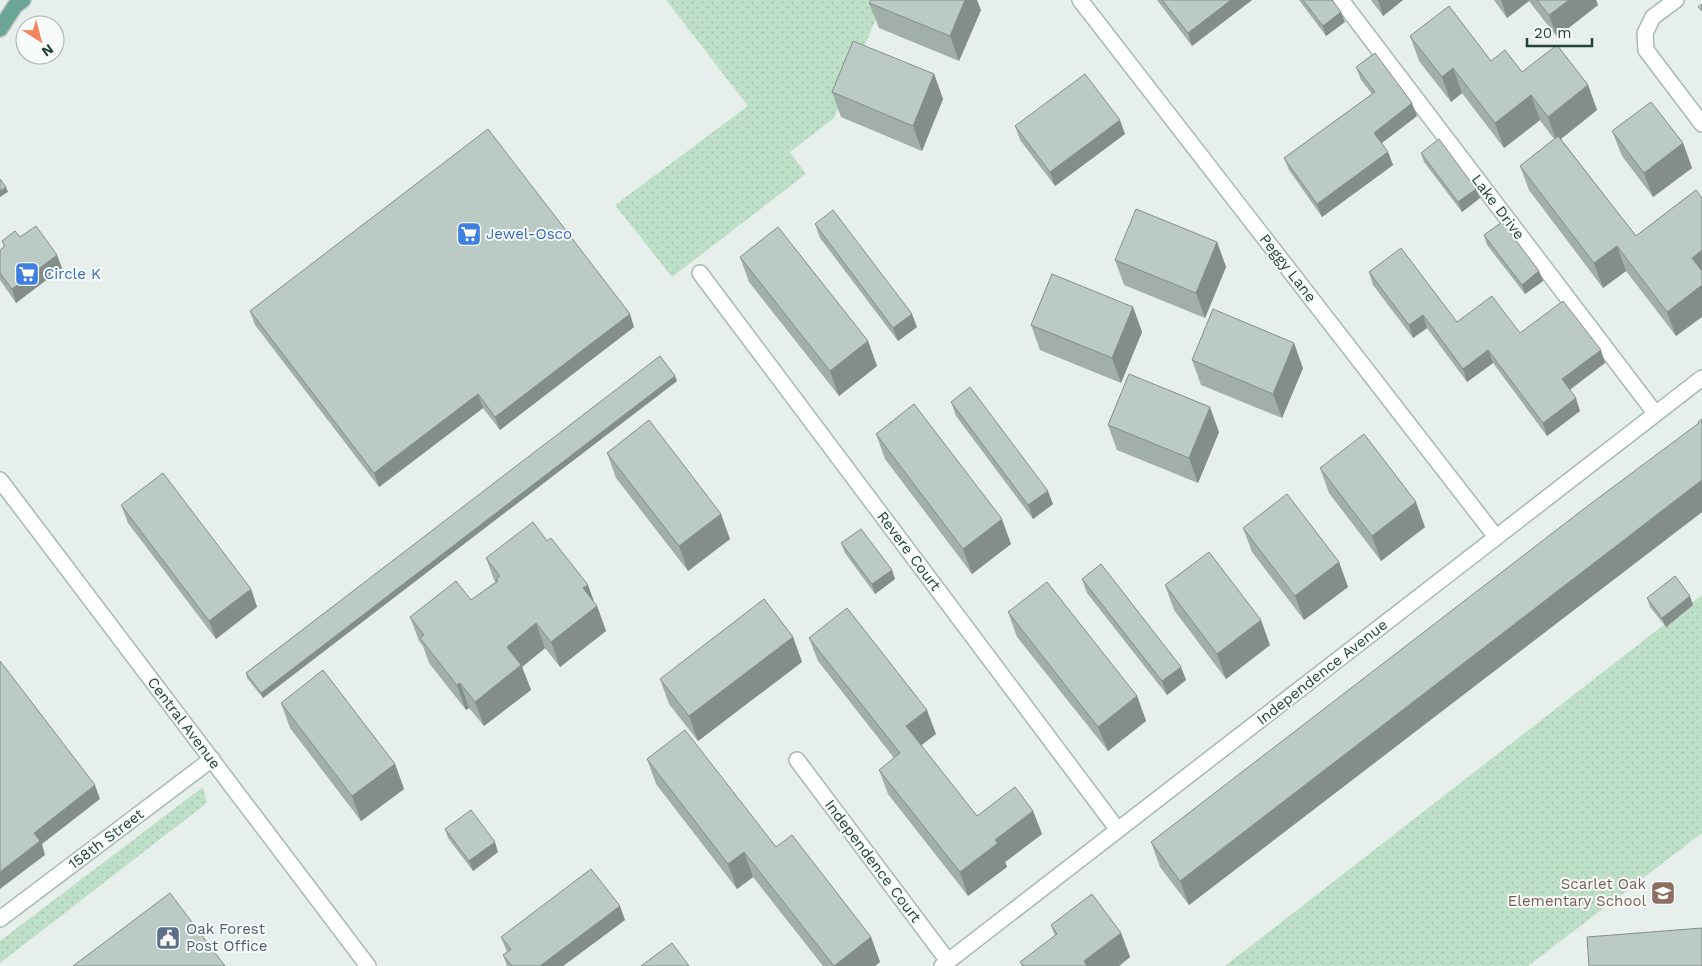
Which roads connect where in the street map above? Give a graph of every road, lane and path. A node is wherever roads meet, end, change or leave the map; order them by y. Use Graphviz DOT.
graph roads {
  1 [pos="1080,0"];
  2 [pos="1341,0"];
  3 [pos="1676,0"];
  4 [pos="19,3"];
  5 [pos="0,10"];
  6 [pos="0,29"];
  7 [pos="1702,124"];
  8 [pos="700,273"];
  9 [pos="1702,378"];
  10 [pos="1655,414"];
  11 [pos="0,480"];
  12 [pos="1496,537"];
  13 [pos="212,759"];
  14 [pos="797,760"];
  15 [pos="1118,830"];
  16 [pos="0,919"];
  17 [pos="945,964"];
  18 [pos="368,966"];
  1 -- 12 [label="street, Peggy Lane"];
  2 -- 10 [label="street, Lake Drive"];
  3 -- 7 [label="street"];
  4 -- 5 [label="main road"];
  4 -- 6 [label="main road"];
  8 -- 15 [label="street, Revere Court"];
  9 -- 10 [label="street, Independence Avenue"];
  10 -- 12 [label="street, Independence Avenue"];
  11 -- 13 [label="street, Central Avenue"];
  12 -- 15 [label="street, Independence Avenue"];
  13 -- 16 [label="street, 158th Street"];
  13 -- 18 [label="street, Central Avenue"];
  14 -- 17 [label="street, Independence Court"];
  15 -- 17 [label="street, Independence Avenue"];
}
